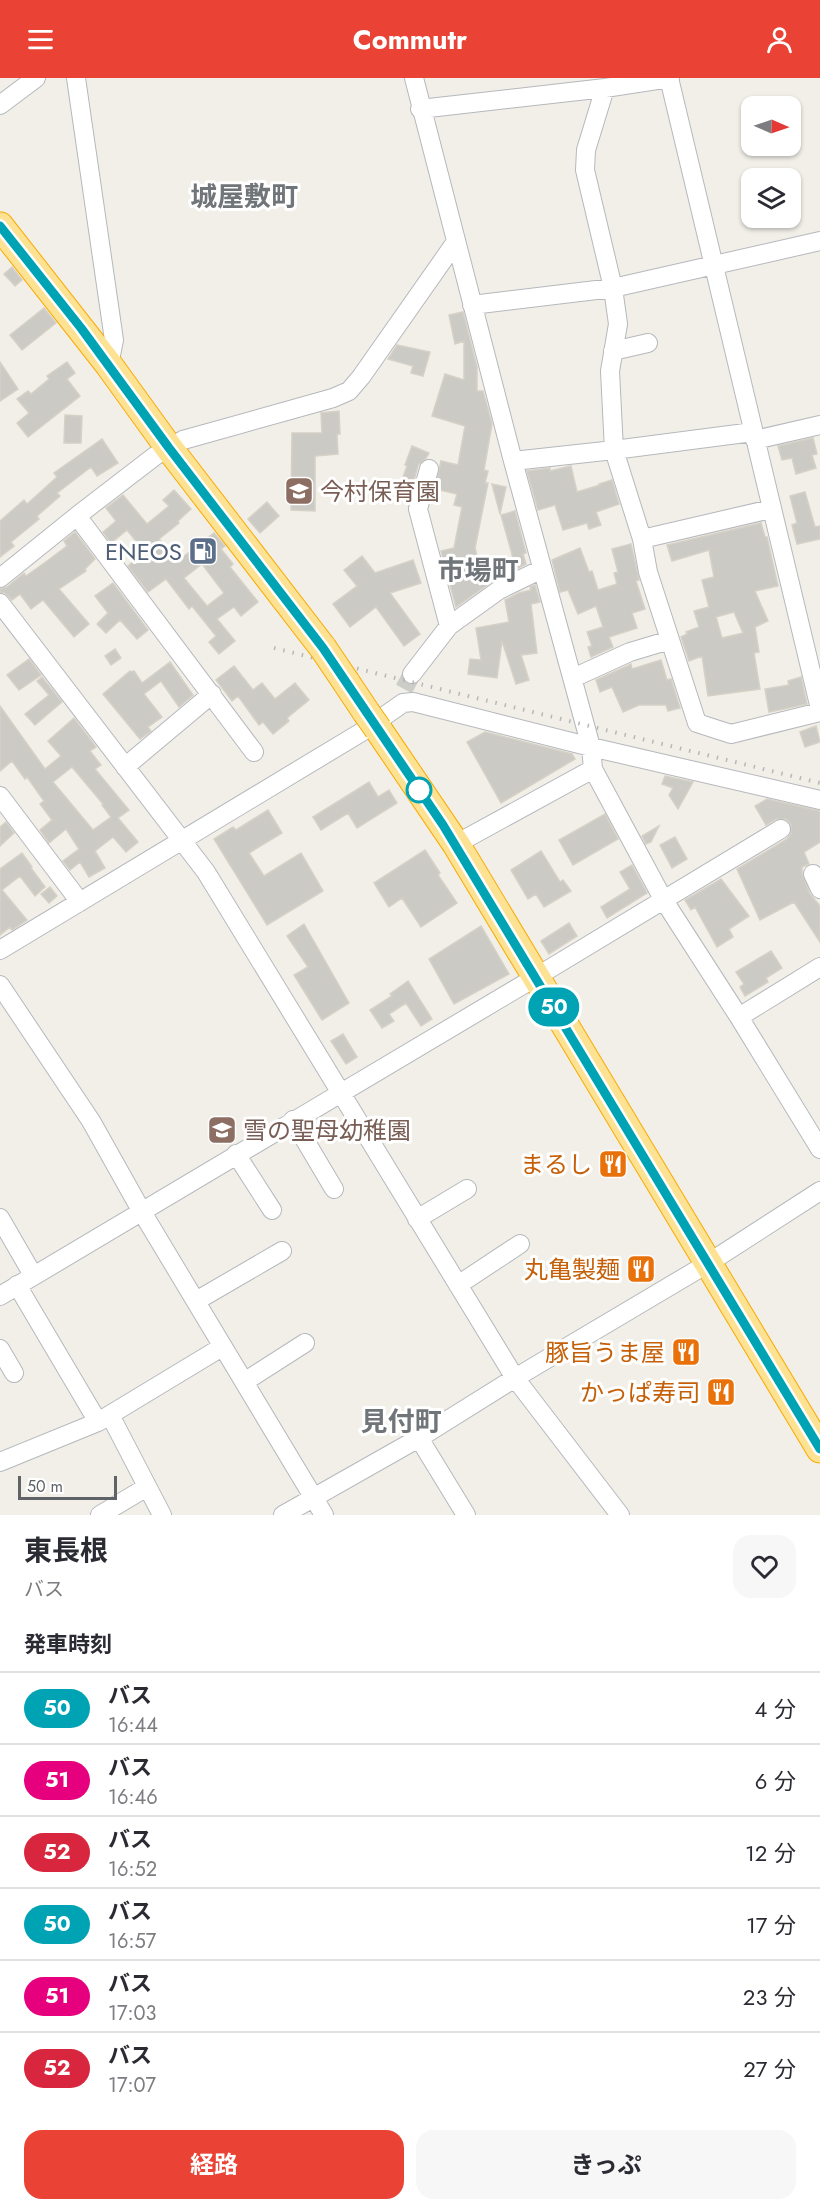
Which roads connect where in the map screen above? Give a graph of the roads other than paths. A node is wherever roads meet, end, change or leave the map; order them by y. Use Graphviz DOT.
graph roads {
  1 [pos="36,78"];
  2 [pos="76,78"];
  3 [pos="414,78"];
  4 [pos="670,78"];
  5 [pos="605,88"];
  6 [pos="0,105"];
  7 [pos="420,109"];
  8 [pos="0,226"];
  9 [pos="820,240"];
  10 [pos="456,243"];
  11 [pos="714,264"];
  12 [pos="613,288"];
  13 [pos="472,305"];
  14 [pos="648,343"];
  15 [pos="613,351"];
  16 [pos="109,365"];
  17 [pos="820,425"];
  18 [pos="754,436"];
  19 [pos="169,448"];
  20 [pos="614,450"];
  21 [pos="513,461"];
  22 [pos="429,469"];
  23 [pos="771,509"];
  24 [pos="77,516"];
  25 [pos="642,539"];
  26 [pos="542,569"];
  27 [pos="0,578"];
  28 [pos="0,603"];
  29 [pos="449,626"];
  30 [pos="670,640"];
  31 [pos="412,674"];
  32 [pos="573,678"];
  33 [pos="212,694"];
  34 [pos="820,711"];
  35 [pos="591,747"];
  36 [pos="254,752"];
  37 [pos="125,767"];
  38 [pos="593,769"];
  39 [pos="0,796"];
  40 [pos="820,800"];
  41 [pos="781,829"];
  42 [pos="182,842"];
  43 [pos="456,844"];
  44 [pos="663,899"];
  45 [pos="80,902"];
  46 [pos="0,950"];
  47 [pos="820,967"];
  48 [pos="536,977"];
  49 [pos="0,985"];
  50 [pos="740,1017"];
  51 [pos="339,1093"];
  52 [pos="293,1120"];
  53 [pos="820,1149"];
  54 [pos="236,1154"];
  55 [pos="334,1189"];
  56 [pos="467,1189"];
  57 [pos="820,1191"];
  58 [pos="272,1210"];
  59 [pos="142,1212"];
  60 [pos="0,1218"];
  61 [pos="417,1219"];
  62 [pos="520,1244"];
  63 [pos="282,1251"];
  64 [pos="707,1264"];
  65 [pos="33,1275"];
  66 [pos="17,1285"];
  67 [pos="458,1285"];
  68 [pos="0,1296"];
  69 [pos="196,1301"];
  70 [pos="305,1343"];
  71 [pos="222,1347"];
  72 [pos="0,1349"];
  73 [pos="14,1373"];
  74 [pos="515,1378"];
  75 [pos="244,1382"];
  76 [pos="104,1418"];
  77 [pos="419,1438"];
  78 [pos="820,1449"];
  79 [pos="0,1462"];
  80 [pos="147,1486"];
  81 [pos="313,1496"];
  82 [pos="100,1515"];
  83 [pos="162,1515"];
  84 [pos="283,1515"];
  85 [pos="324,1515"];
  86 [pos="466,1515"];
  87 [pos="620,1515"];
  1 -- 6 [label="street"];
  2 -- 16 [label="street"];
  3 -- 7 [label="street"];
  4 -- 5 [label="street"];
  4 -- 11 [label="street"];
  5 -- 7 [label="street"];
  5 -- 12 [label="street"];
  7 -- 10 [label="street"];
  8 -- 16 [label="highway"];
  9 -- 11 [label="street"];
  10 -- 13 [label="street"];
  10 -- 19 [label="street"];
  11 -- 12 [label="street"];
  11 -- 18 [label="street"];
  12 -- 13 [label="street"];
  12 -- 15 [label="street"];
  13 -- 21 [label="street"];
  14 -- 15 [label="street"];
  15 -- 20 [label="street"];
  16 -- 19 [label="highway"];
  17 -- 18 [label="street"];
  18 -- 20 [label="street"];
  18 -- 23 [label="street"];
  19 -- 24 [label="street"];
  19 -- 43 [label="highway, bridge"];
  20 -- 21 [label="street"];
  20 -- 25 [label="street"];
  21 -- 26 [label="street"];
  22 -- 29 [label="street"];
  23 -- 25 [label="street"];
  23 -- 34 [label="street"];
  24 -- 27 [label="street"];
  24 -- 33 [label="street"];
  25 -- 30 [label="street"];
  26 -- 29 [label="street"];
  26 -- 32 [label="street"];
  28 -- 37 [label="street"];
  29 -- 31 [label="street"];
  30 -- 32 [label="street"];
  30 -- 34 [label="street"];
  32 -- 35 [label="street"];
  33 -- 36 [label="street"];
  33 -- 37 [label="street"];
  35 -- 38 [label="street"];
  35 -- 40 [label="street"];
  35 -- 42 [label="street"];
  37 -- 42 [label="street"];
  38 -- 43 [label="street"];
  38 -- 44 [label="street"];
  39 -- 45 [label="street"];
  41 -- 44 [label="street"];
  42 -- 45 [label="street"];
  42 -- 51 [label="street"];
  43 -- 48 [label="highway"];
  44 -- 48 [label="street"];
  44 -- 50 [label="street"];
  45 -- 46 [label="street"];
  47 -- 50 [label="street"];
  48 -- 51 [label="street"];
  48 -- 64 [label="highway"];
  49 -- 59 [label="street"];
  50 -- 53 [label="street"];
  51 -- 52 [label="street"];
  51 -- 61 [label="street"];
  52 -- 54 [label="street"];
  52 -- 55 [label="street"];
  54 -- 58 [label="street"];
  54 -- 59 [label="street"];
  56 -- 61 [label="street"];
  57 -- 64 [label="street"];
  59 -- 65 [label="street"];
  59 -- 69 [label="street"];
  60 -- 65 [label="street"];
  61 -- 67 [label="street"];
  62 -- 67 [label="street"];
  63 -- 69 [label="street"];
  64 -- 74 [label="street"];
  64 -- 78 [label="highway"];
  65 -- 66 [label="street"];
  66 -- 68 [label="street"];
  66 -- 76 [label="street"];
  67 -- 74 [label="street"];
  69 -- 71 [label="street"];
  70 -- 75 [label="street"];
  71 -- 75 [label="street"];
  71 -- 76 [label="street"];
  72 -- 73 [label="street"];
  74 -- 77 [label="street"];
  74 -- 87 [label="street"];
  75 -- 81 [label="street"];
  76 -- 79 [label="street"];
  76 -- 80 [label="street"];
  77 -- 81 [label="street"];
  77 -- 86 [label="street"];
  80 -- 82 [label="street"];
  80 -- 83 [label="street"];
  81 -- 84 [label="street"];
  81 -- 85 [label="street"];
}
